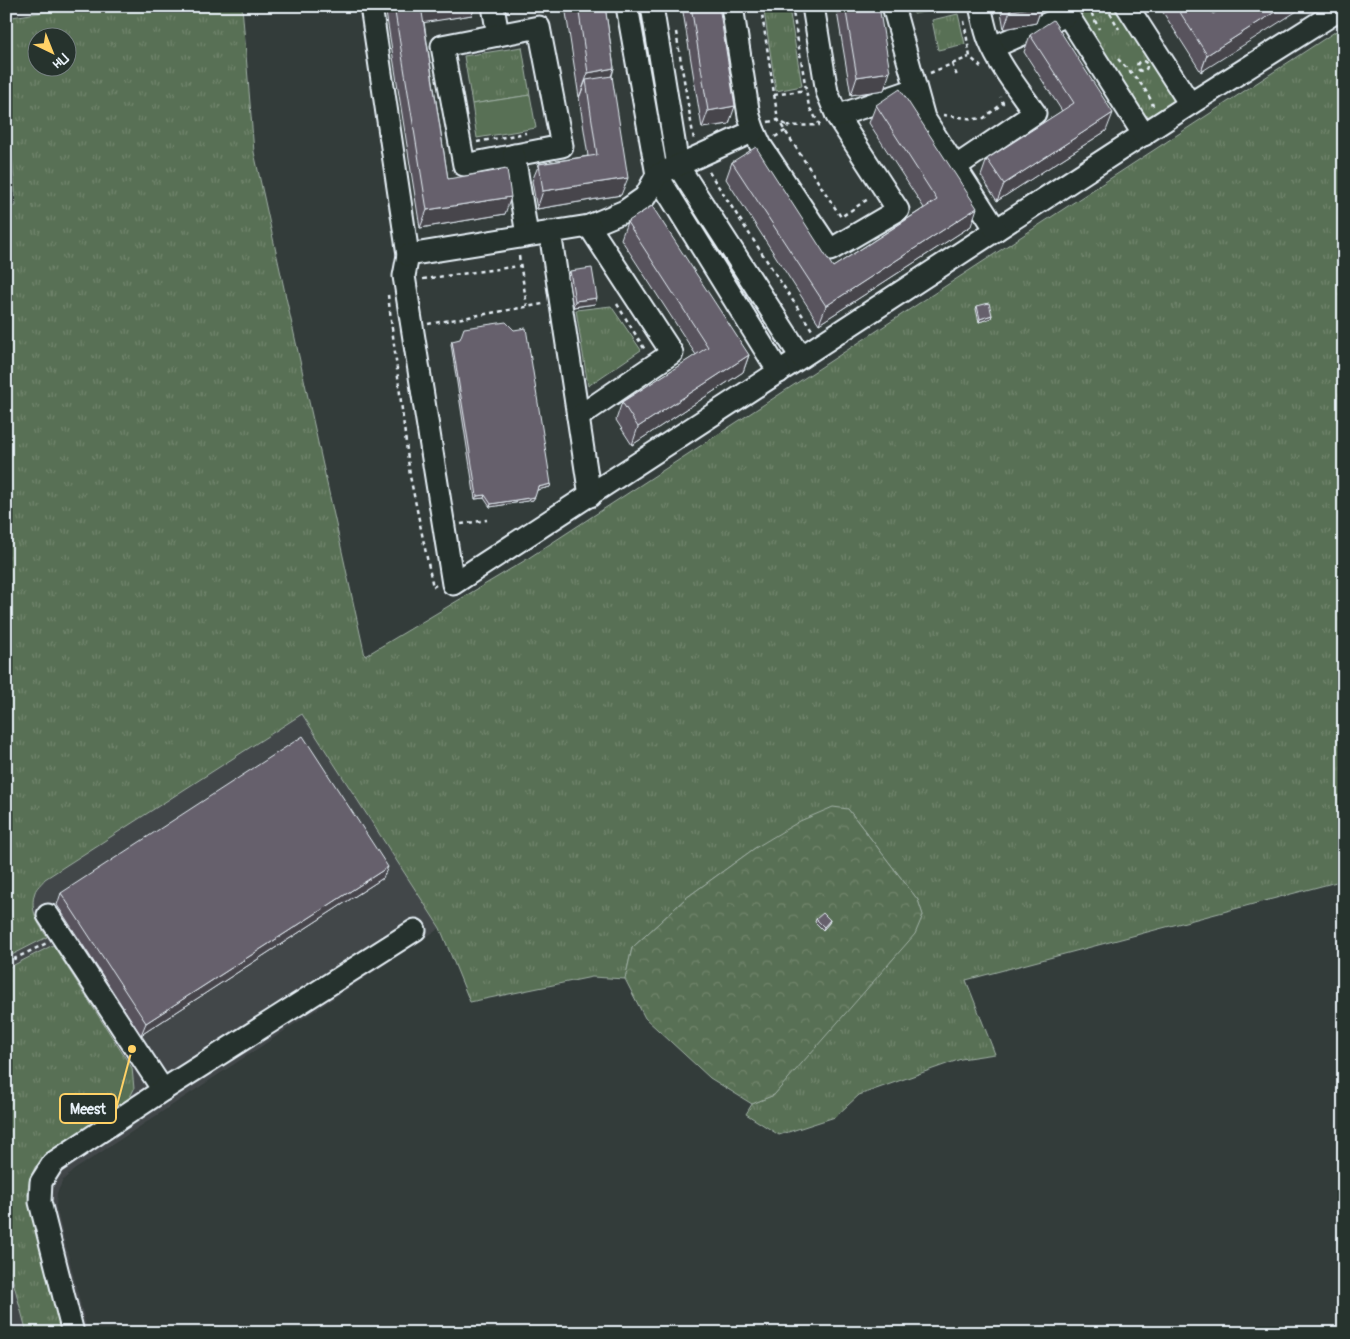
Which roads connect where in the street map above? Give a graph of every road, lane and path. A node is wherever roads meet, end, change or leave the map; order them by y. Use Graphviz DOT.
graph roads {
  1 [pos="371,6"];
  2 [pos="494,6"];
  3 [pos="627,6"];
  4 [pos="652,6"];
  5 [pos="732,6"];
  6 [pos="777,6"];
  7 [pos="792,6"];
  8 [pos="813,6"];
  9 [pos="893,6"];
  10 [pos="1106,6"];
  11 [pos="1127,6"];
  12 [pos="1219,6"];
  13 [pos="759,7"];
  14 [pos="1089,7"];
  15 [pos="1344,7"];
  16 [pos="1064,10"];
  17 [pos="972,11"];
  18 [pos="1223,11"];
  19 [pos="1216,16"];
  20 [pos="1211,19"];
  21 [pos="675,26"];
  22 [pos="1101,32"];
  23 [pos="1124,34"];
  24 [pos="498,35"];
  25 [pos="992,47"];
  26 [pos="1113,53"];
  27 [pos="970,57"];
  28 [pos="952,64"];
  29 [pos="983,68"];
  30 [pos="957,76"];
  31 [pos="921,81"];
  32 [pos="806,90"];
  33 [pos="999,94"];
  34 [pos="774,95"];
  35 [pos="1190,104"];
  36 [pos="1158,107"];
  37 [pos="937,111"];
  38 [pos="837,116"];
  39 [pos="785,131"];
  40 [pos="533,132"];
  41 [pos="1144,134"];
  42 [pos="758,138"];
  43 [pos="475,142"];
  44 [pos="694,142"];
  45 [pos="514,155"];
  46 [pos="955,167"];
  47 [pos="708,170"];
  48 [pos="683,174"];
  49 [pos="657,175"];
  50 [pos="863,191"];
  51 [pos="590,226"];
  52 [pos="996,230"];
  53 [pos="550,232"];
  54 [pos="527,235"];
  55 [pos="408,255"];
  56 [pos="519,256"];
  57 [pos="520,266"];
  58 [pos="421,279"];
  59 [pos="387,290"];
  60 [pos="617,304"];
  61 [pos="527,306"];
  62 [pos="545,313"];
  63 [pos="424,325"];
  64 [pos="646,351"];
  65 [pos="801,357"];
  66 [pos="779,372"];
  67 [pos="578,417"];
  68 [pos="590,496"];
  69 [pos="452,574"];
  70 [pos="48,915"];
  71 [pos="415,930"];
  72 [pos="61,935"];
  73 [pos="6,964"];
  74 [pos="163,1090"];
  75 [pos="73,1333"];
  1 -- 55 [label="lane"];
  2 -- 24 [label="lane"];
  3 -- 49 [label="lane"];
  4 -- 48 [label="lane"];
  5 -- 42 [label="lane"];
  6 -- 13 [label="path"];
  7 -- 32 [label="path"];
  8 -- 38 [label="lane"];
  9 -- 31 [label="lane"];
  10 -- 23 [label="path"];
  11 -- 35 [label="lane"];
  12 -- 19 [label="path"];
  13 -- 34 [label="path"];
  14 -- 22 [label="path"];
  15 -- 35 [label="lane"];
  16 -- 25 [label="lane"];
  16 -- 41 [label="lane"];
  17 -- 25 [label="lane"];
  17 -- 27 [label="path"];
  18 -- 19 [label="path"];
  19 -- 20 [label="path"];
  21 -- 44 [label="path"];
  24 -- 45 [label="lane"];
  24 -- 45 [label="lane"];
  25 -- 46 [label="lane"];
  26 -- 36 [label="path"];
  27 -- 28 [label="path"];
  27 -- 29 [label="path"];
  28 -- 30 [label="path"];
  28 -- 31 [label="path"];
  31 -- 38 [label="lane"];
  31 -- 46 [label="lane"];
  32 -- 34 [label="path"];
  32 -- 39 [label="path"];
  33 -- 37 [label="path"];
  34 -- 39 [label="path"];
  35 -- 41 [label="lane"];
  38 -- 42 [label="lane"];
  39 -- 42 [label="path"];
  39 -- 50 [label="path"];
  40 -- 43 [label="path"];
  41 -- 52 [label="lane"];
  42 -- 48 [label="lane"];
  45 -- 54 [label="lane"];
  46 -- 52 [label="lane"];
  47 -- 48 [label="path"];
  48 -- 49 [label="lane"];
  48 -- 65 [label="lane"];
  49 -- 51 [label="lane"];
  49 -- 66 [label="lane"];
  51 -- 53 [label="lane"];
  51 -- 67 [label="lane"];
  52 -- 65 [label="lane"];
  53 -- 54 [label="lane"];
  53 -- 67 [label="lane"];
  54 -- 55 [label="lane"];
  55 -- 69 [label="lane"];
  56 -- 57 [label="path"];
  57 -- 58 [label="path"];
  57 -- 61 [label="path"];
  59 -- 69 [label="path"];
  60 -- 64 [label="path"];
  61 -- 62 [label="path"];
  61 -- 63 [label="path"];
  65 -- 66 [label="lane"];
  66 -- 68 [label="lane"];
  67 -- 68 [label="lane"];
  68 -- 69 [label="lane"];
  70 -- 72 [label="lane"];
  71 -- 74 [label="lane"];
  72 -- 73 [label="path"];
  72 -- 74 [label="lane"];
  74 -- 75 [label="lane"];
}
